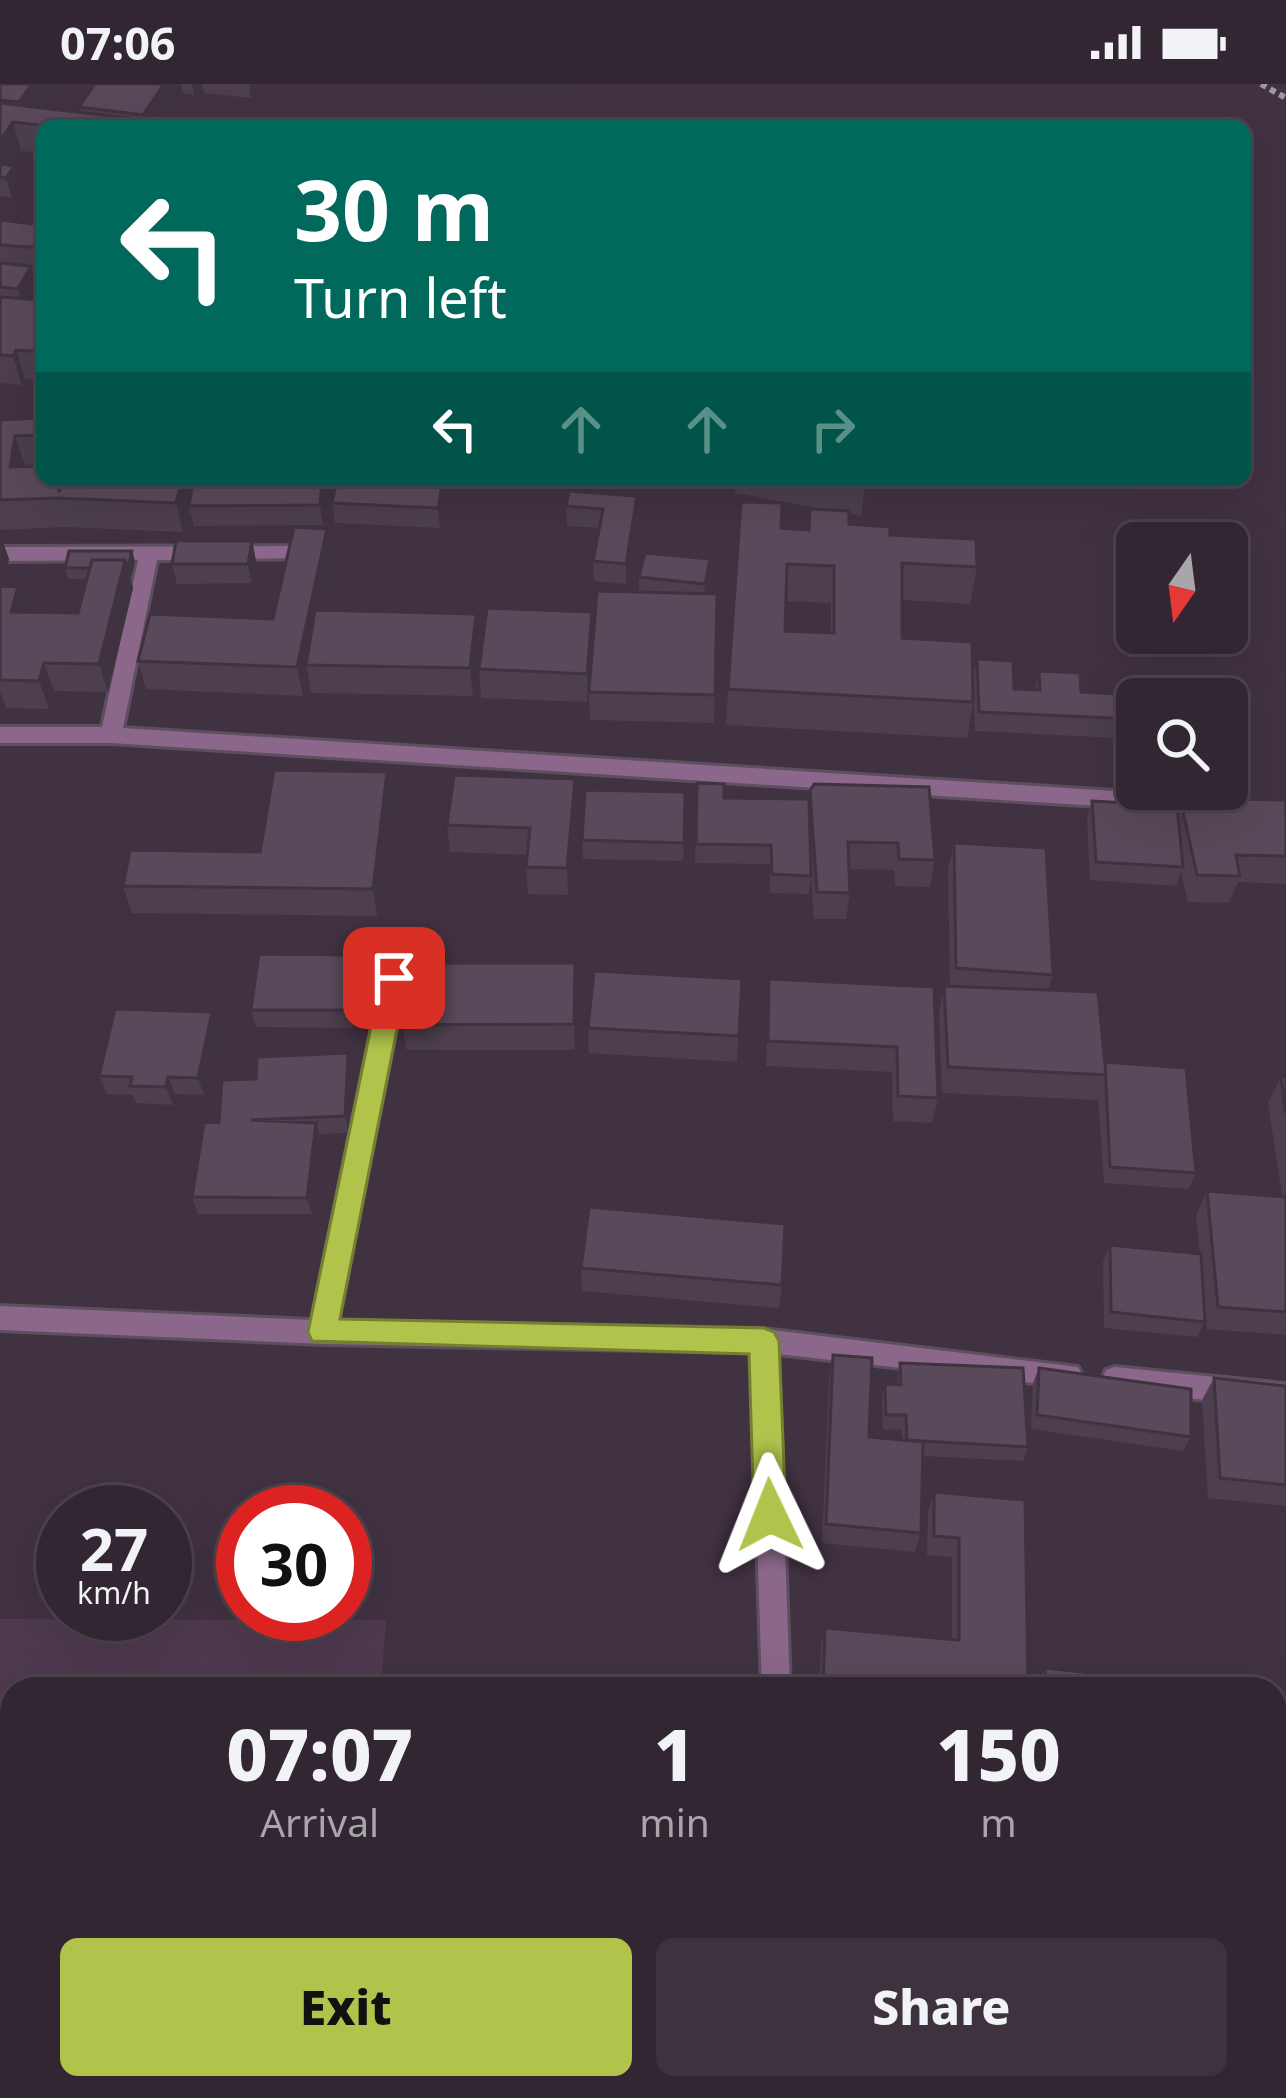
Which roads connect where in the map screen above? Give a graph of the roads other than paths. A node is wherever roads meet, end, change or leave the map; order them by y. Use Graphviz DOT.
graph roads {
  1 [pos="300,553"];
  2 [pos="0,554"];
  3 [pos="148,556"];
  4 [pos="0,735"];
  5 [pos="111,735"];
  6 [pos="1116,799"];
  7 [pos="394,978"];
  8 [pos="0,1318"];
  9 [pos="323,1332"];
  10 [pos="764,1341"];
  11 [pos="1286,1396"];
  12 [pos="776,1677"];
  1 -- 3 [label="street"];
  2 -- 3 [label="street"];
  3 -- 5 [label="street"];
  4 -- 5 [label="street"];
  5 -- 6 [label="street"];
  7 -- 9 [label="street"];
  8 -- 9 [label="street"];
  9 -- 10 [label="street"];
  10 -- 11 [label="street"];
  10 -- 12 [label="street"];
}
